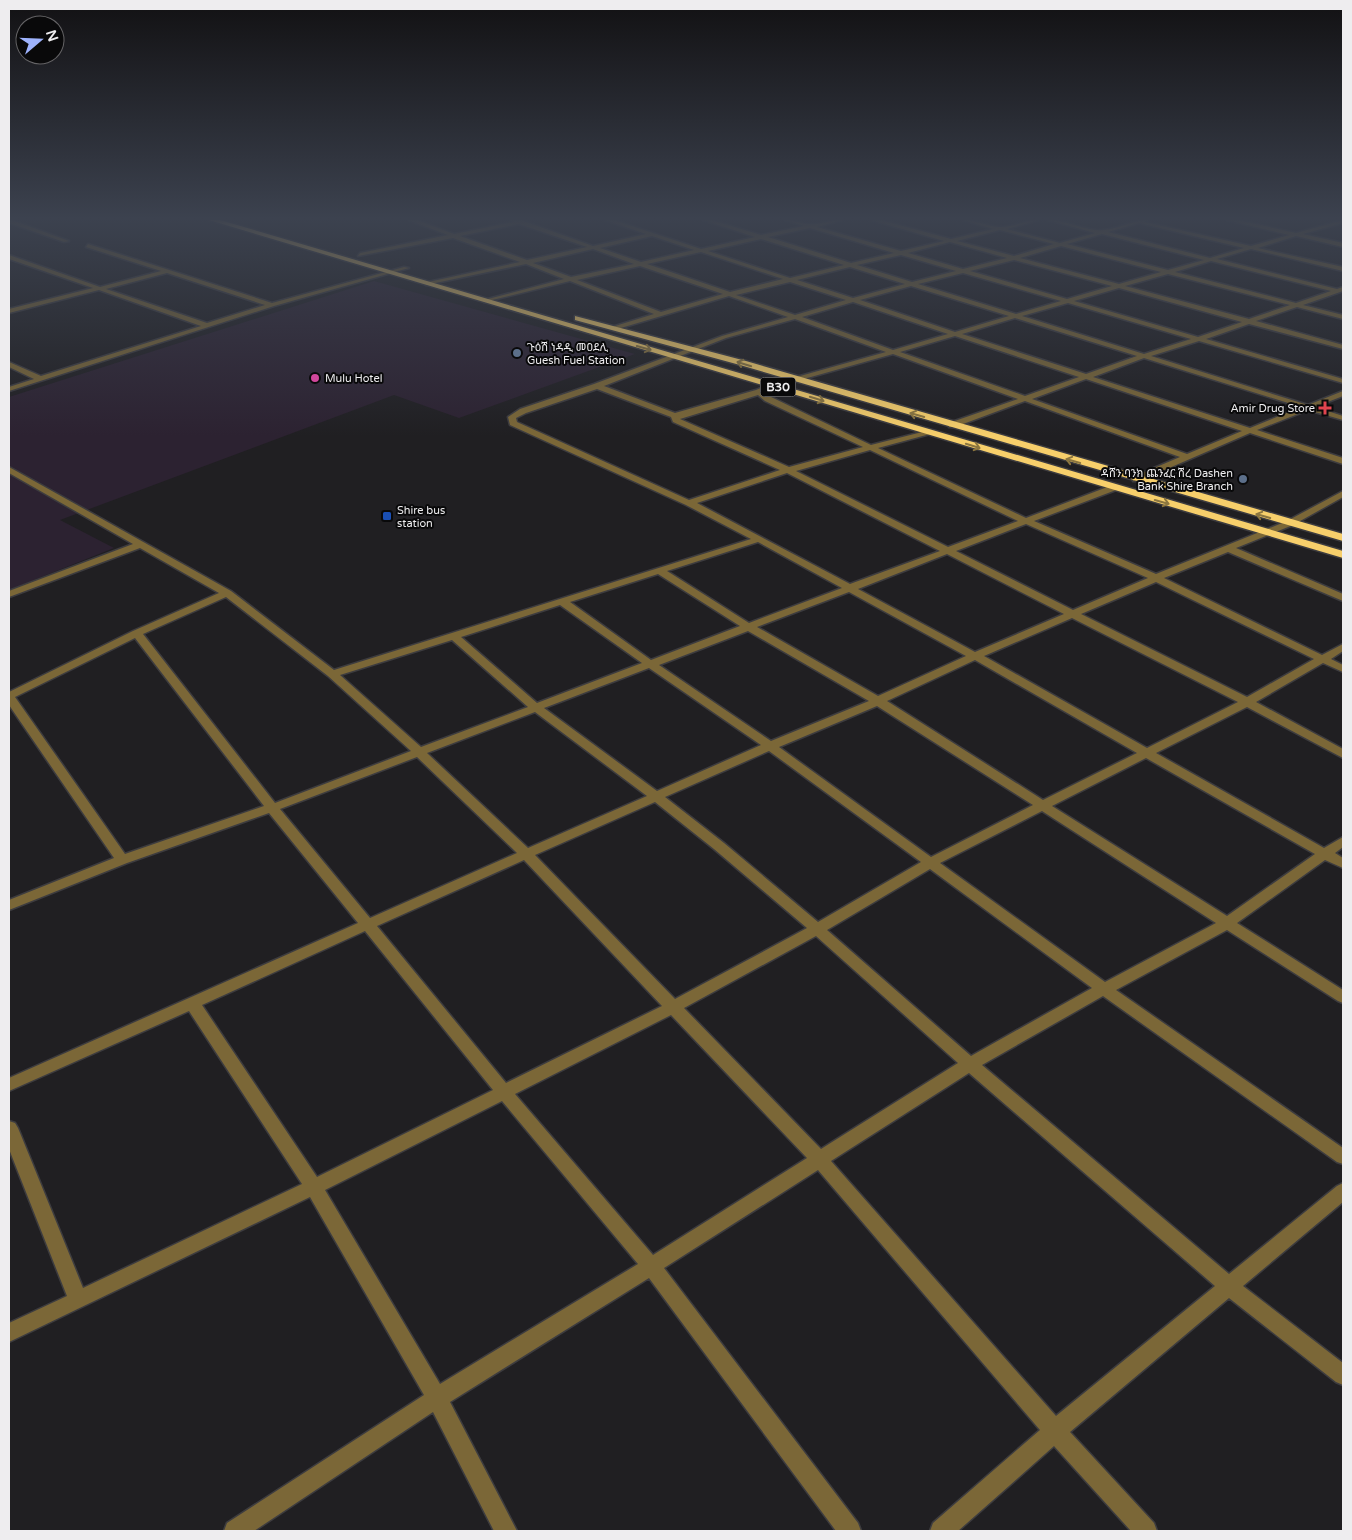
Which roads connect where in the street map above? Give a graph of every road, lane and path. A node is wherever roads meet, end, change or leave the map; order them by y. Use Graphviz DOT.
graph roads {
  1 [pos="91,292"];
  2 [pos="105,292"];
  3 [pos="228,292"];
  4 [pos="320,292"];
  5 [pos="455,292"];
  6 [pos="489,292"];
  7 [pos="520,292"];
  8 [pos="604,292"];
  9 [pos="718,292"];
  10 [pos="740,292"];
  11 [pos="825,292"];
  12 [pos="883,292"];
  13 [pos="936,292"];
  14 [pos="1037,292"];
  15 [pos="1097,292"];
  16 [pos="1139,292"];
  17 [pos="1241,292"];
  18 [pos="1338,292"];
  19 [pos="727,295"];
  20 [pos="503,296"];
  21 [pos="486,301"];
  22 [pos="852,301"];
  23 [pos="1067,301"];
  24 [pos="1294,305"];
  25 [pos="272,306"];
  26 [pos="9,311"];
  27 [pos="662,315"];
  28 [pos="1015,316"];
  29 [pos="795,317"];
  30 [pos="1343,317"];
  31 [pos="1247,321"];
  32 [pos="208,326"];
  33 [pos="614,328"];
  34 [pos="955,332"];
  35 [pos="636,334"];
  36 [pos="1199,339"];
  37 [pos="618,340"];
  38 [pos="1343,347"];
  39 [pos="692,349"];
  40 [pos="892,352"];
  41 [pos="673,356"];
  42 [pos="1141,357"];
  43 [pos="9,364"];
  44 [pos="1084,377"];
  45 [pos="40,379"];
  46 [pos="796,380"];
  47 [pos="1343,381"];
  48 [pos="772,385"];
  49 [pos="597,386"];
  50 [pos="9,389"];
  51 [pos="759,392"];
  52 [pos="1343,393"];
  53 [pos="1025,400"];
  54 [pos="1308,407"];
  55 [pos="676,416"];
  56 [pos="1343,418"];
  57 [pos="952,425"];
  58 [pos="1251,431"];
  59 [pos="928,432"];
  60 [pos="869,448"];
  61 [pos="1186,456"];
  62 [pos="1343,461"];
  63 [pos="9,470"];
  64 [pos="788,470"];
  65 [pos="1136,479"];
  66 [pos="1114,488"];
  67 [pos="1343,494"];
  68 [pos="689,503"];
  69 [pos="1026,521"];
  70 [pos="1290,523"];
  71 [pos="1267,532"];
  72 [pos="1343,538"];
  73 [pos="759,539"];
  74 [pos="142,544"];
  75 [pos="1227,548"];
  76 [pos="944,551"];
  77 [pos="1343,555"];
  78 [pos="658,570"];
  79 [pos="1156,578"];
  80 [pos="849,588"];
  81 [pos="227,593"];
  82 [pos="9,594"];
  83 [pos="1343,598"];
  84 [pos="561,601"];
  85 [pos="1072,615"];
  86 [pos="749,627"];
  87 [pos="137,633"];
  88 [pos="454,636"];
  89 [pos="1343,647"];
  90 [pos="975,656"];
  91 [pos="1321,658"];
  92 [pos="650,664"];
  93 [pos="1343,669"];
  94 [pos="332,674"];
  95 [pos="9,697"];
  96 [pos="878,701"];
  97 [pos="1246,702"];
  98 [pos="535,706"];
  99 [pos="770,746"];
  100 [pos="418,751"];
  101 [pos="1149,753"];
  102 [pos="1343,754"];
  103 [pos="657,797"];
  104 [pos="1042,806"];
  105 [pos="272,808"];
  106 [pos="1343,841"];
  107 [pos="1325,853"];
  108 [pos="526,854"];
  109 [pos="122,860"];
  110 [pos="930,863"];
  111 [pos="1343,864"];
  112 [pos="9,905"];
  113 [pos="368,924"];
  114 [pos="1226,924"];
  115 [pos="817,929"];
  116 [pos="1104,989"];
  117 [pos="1343,997"];
  118 [pos="192,1003"];
  119 [pos="671,1008"];
  120 [pos="970,1064"];
  121 [pos="9,1085"];
  122 [pos="505,1093"];
  123 [pos="9,1128"];
  124 [pos="1343,1157"];
  125 [pos="819,1159"];
  126 [pos="314,1187"];
  127 [pos="1343,1191"];
  128 [pos="651,1266"];
  129 [pos="1228,1286"];
  130 [pos="78,1300"];
  131 [pos="9,1333"];
  132 [pos="1343,1375"];
  133 [pos="437,1398"];
  134 [pos="1055,1431"];
  135 [pos="235,1531"];
  136 [pos="506,1531"];
  137 [pos="850,1531"];
  138 [pos="941,1531"];
  139 [pos="1146,1531"];
  1 -- 26 [label="street"];
  2 -- 32 [label="street"];
  3 -- 25 [label="street"];
  4 -- 25 [label="street"];
  5 -- 21 [label="highway, B30"];
  6 -- 20 [label="highway, B30"];
  7 -- 20 [label="street"];
  8 -- 27 [label="street"];
  9 -- 19 [label="street"];
  10 -- 19 [label="street"];
  11 -- 22 [label="street"];
  12 -- 22 [label="street"];
  13 -- 28 [label="street"];
  14 -- 23 [label="street"];
  15 -- 23 [label="street"];
  16 -- 31 [label="street"];
  17 -- 24 [label="street"];
  18 -- 24 [label="street"];
  19 -- 27 [label="street"];
  19 -- 29 [label="street"];
  20 -- 21 [label="street"];
  20 -- 33 [label="highway, B30"];
  21 -- 37 [label="highway, B30"];
  22 -- 29 [label="street"];
  22 -- 34 [label="street"];
  23 -- 28 [label="street"];
  23 -- 36 [label="street"];
  24 -- 30 [label="street"];
  24 -- 31 [label="street"];
  25 -- 32 [label="street"];
  27 -- 33 [label="street"];
  28 -- 34 [label="street"];
  28 -- 42 [label="street"];
  29 -- 39 [label="street"];
  29 -- 40 [label="street"];
  31 -- 36 [label="street"];
  31 -- 38 [label="street"];
  32 -- 45 [label="street"];
  33 -- 35 [label="highway, B30"];
  34 -- 40 [label="street"];
  34 -- 44 [label="street"];
  35 -- 37 [label="highway"];
  35 -- 39 [label="highway, B30"];
  36 -- 42 [label="street"];
  36 -- 47 [label="street"];
  37 -- 41 [label="highway, B30, one-way"];
  39 -- 41 [label="street"];
  46 -- 39 [label="highway, B30, one-way"];
  40 -- 46 [label="street"];
  40 -- 53 [label="street"];
  41 -- 48 [label="highway, B30"];
  41 -- 49 [label="street"];
  42 -- 44 [label="street"];
  42 -- 54 [label="street"];
  43 -- 45 [label="street"];
  44 -- 53 [label="street"];
  44 -- 58 [label="street"];
  45 -- 50 [label="street"];
  57 -- 46 [label="highway, B30, one-way"];
  48 -- 51 [label="street"];
  48 -- 59 [label="highway, B30, one-way"];
  49 -- 55 [label="street"];
  49 -- 68 [label="street"];
  51 -- 55 [label="street"];
  51 -- 60 [label="street"];
  52 -- 54 [label="street"];
  53 -- 57 [label="street"];
  53 -- 61 [label="street"];
  54 -- 56 [label="street"];
  54 -- 58 [label="street"];
  55 -- 64 [label="street"];
  65 -- 57 [label="highway, B30, one-way"];
  58 -- 61 [label="street"];
  58 -- 62 [label="street"];
  59 -- 60 [label="street"];
  59 -- 66 [label="highway, B30, one-way"];
  60 -- 64 [label="street"];
  60 -- 69 [label="street"];
  61 -- 65 [label="street"];
  63 -- 74 [label="street"];
  64 -- 68 [label="street"];
  64 -- 76 [label="street"];
  70 -- 65 [label="highway, B30, one-way"];
  66 -- 69 [label="street"];
  66 -- 71 [label="highway, B30, one-way"];
  67 -- 70 [label="street"];
  68 -- 73 [label="street"];
  69 -- 76 [label="street"];
  69 -- 79 [label="street"];
  70 -- 71 [label="street"];
  70 -- 72 [label="highway, B30"];
  71 -- 75 [label="street"];
  71 -- 77 [label="highway, B30"];
  73 -- 78 [label="street"];
  73 -- 80 [label="street"];
  74 -- 81 [label="street"];
  74 -- 82 [label="street"];
  75 -- 79 [label="street"];
  75 -- 83 [label="street"];
  76 -- 80 [label="street"];
  76 -- 85 [label="street"];
  78 -- 84 [label="street"];
  78 -- 86 [label="street"];
  79 -- 85 [label="street"];
  79 -- 91 [label="street"];
  80 -- 86 [label="street"];
  80 -- 90 [label="street"];
  81 -- 87 [label="street"];
  81 -- 94 [label="street"];
  84 -- 88 [label="street"];
  84 -- 92 [label="street"];
  85 -- 90 [label="street"];
  85 -- 97 [label="street"];
  86 -- 92 [label="street"];
  86 -- 96 [label="street"];
  87 -- 95 [label="street"];
  87 -- 105 [label="street"];
  88 -- 94 [label="street"];
  88 -- 98 [label="street"];
  89 -- 91 [label="street"];
  90 -- 96 [label="street"];
  90 -- 101 [label="street"];
  91 -- 93 [label="street"];
  91 -- 97 [label="street"];
  92 -- 98 [label="street"];
  92 -- 99 [label="street"];
  94 -- 100 [label="street"];
  95 -- 109 [label="street"];
  96 -- 99 [label="street"];
  96 -- 104 [label="street"];
  97 -- 101 [label="street"];
  97 -- 102 [label="street"];
  98 -- 100 [label="street"];
  98 -- 103 [label="street"];
  99 -- 103 [label="street"];
  99 -- 110 [label="street"];
  100 -- 105 [label="street"];
  100 -- 108 [label="street"];
  101 -- 104 [label="street"];
  101 -- 107 [label="street"];
  103 -- 108 [label="street"];
  103 -- 115 [label="street"];
  104 -- 110 [label="street"];
  104 -- 114 [label="street"];
  105 -- 109 [label="street"];
  105 -- 113 [label="street"];
  106 -- 107 [label="street"];
  107 -- 111 [label="street"];
  107 -- 114 [label="street"];
  108 -- 113 [label="street"];
  108 -- 119 [label="street"];
  109 -- 112 [label="street"];
  110 -- 115 [label="street"];
  110 -- 116 [label="street"];
  113 -- 118 [label="street"];
  113 -- 122 [label="street"];
  114 -- 116 [label="street"];
  114 -- 117 [label="street"];
  115 -- 119 [label="street"];
  115 -- 120 [label="street"];
  116 -- 120 [label="street"];
  116 -- 124 [label="street"];
  118 -- 121 [label="street"];
  118 -- 126 [label="street"];
  119 -- 122 [label="street"];
  119 -- 125 [label="street"];
  120 -- 125 [label="street"];
  120 -- 129 [label="street"];
  122 -- 126 [label="street"];
  122 -- 128 [label="street"];
  123 -- 130 [label="street"];
  125 -- 128 [label="street"];
  125 -- 134 [label="street"];
  126 -- 130 [label="street"];
  126 -- 133 [label="street"];
  127 -- 129 [label="street"];
  128 -- 133 [label="street"];
  128 -- 137 [label="street"];
  129 -- 132 [label="street"];
  129 -- 134 [label="street"];
  130 -- 131 [label="street"];
  133 -- 135 [label="street"];
  133 -- 136 [label="street"];
  134 -- 138 [label="street"];
  134 -- 139 [label="street"];
}
